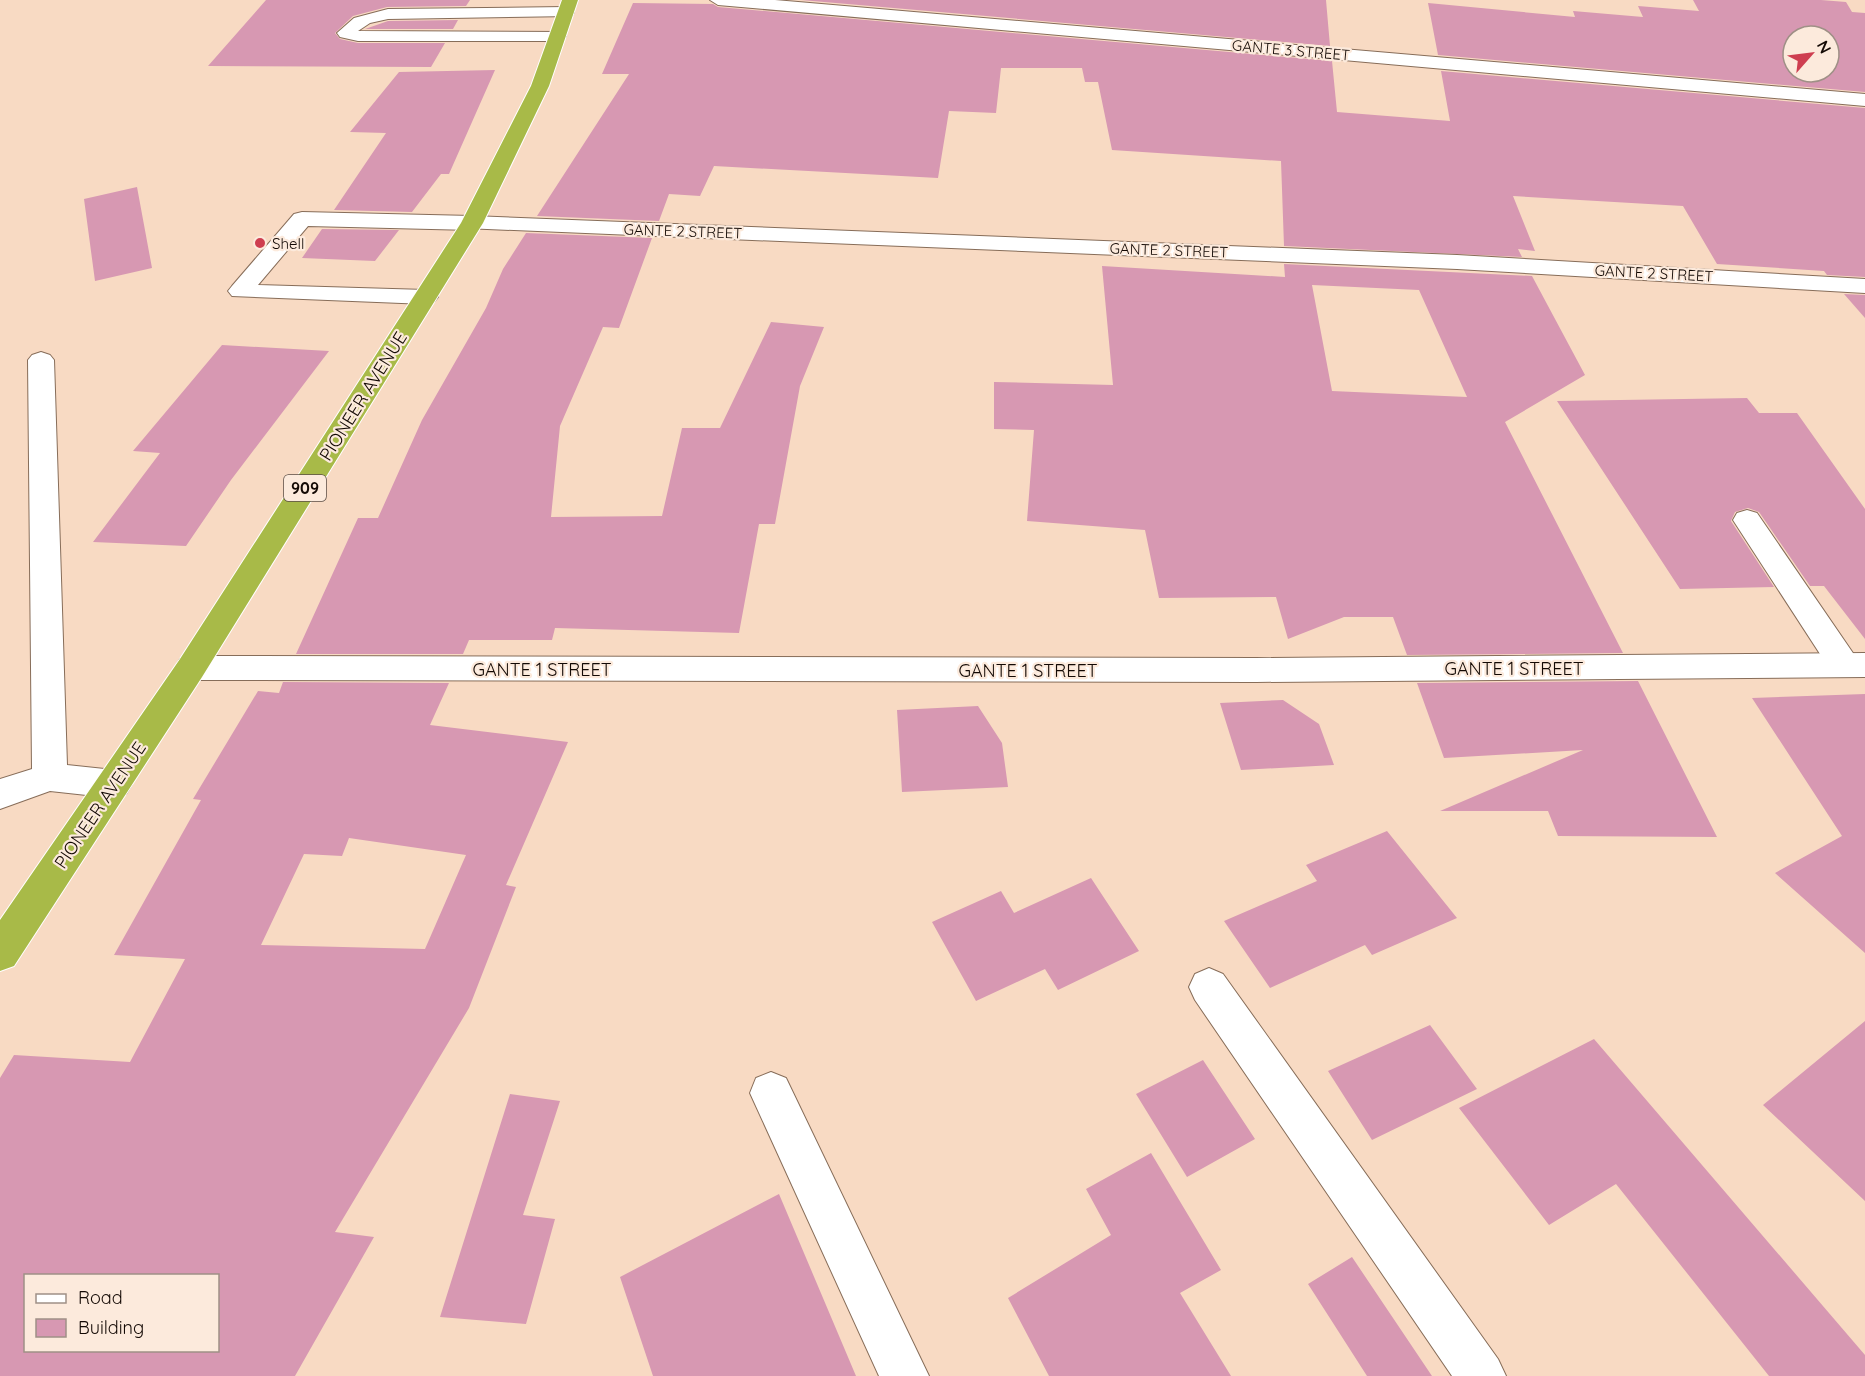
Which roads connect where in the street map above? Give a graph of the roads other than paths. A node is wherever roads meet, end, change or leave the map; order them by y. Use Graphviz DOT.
graph roads {
  1 [pos="718,0"];
  2 [pos="564,16"];
  3 [pos="1865,100"];
  4 [pos="472,223"];
  5 [pos="1865,286"];
  6 [pos="426,297"];
  7 [pos="41,360"];
  8 [pos="1747,520"];
  9 [pos="1854,665"];
  10 [pos="191,668"];
  11 [pos="50,777"];
  12 [pos="114,784"];
  13 [pos="0,794"];
  14 [pos="0,953"];
  15 [pos="1209,987"];
  16 [pos="771,1093"];
  17 [pos="904,1376"];
  18 [pos="1481,1376"];
  1 -- 3 [label="street, GANTE 3 STREET"];
  2 -- 2 [label="street"];
  2 -- 4 [label="highway, PIONEER AVENUE / 909"];
  4 -- 5 [label="street, GANTE 2 STREET"];
  4 -- 6 [label="highway, PIONEER AVENUE / 909"];
  4 -- 6 [label="street, GANTE 2 STREET"];
  6 -- 10 [label="highway, PIONEER AVENUE / 909"];
  7 -- 11 [label="street"];
  8 -- 9 [label="street"];
  9 -- 10 [label="street, GANTE 1 STREET"];
  10 -- 12 [label="highway, PIONEER AVENUE / 909"];
  11 -- 12 [label="street"];
  11 -- 13 [label="street"];
  12 -- 14 [label="highway, PIONEER AVENUE / 909"];
  15 -- 18 [label="street"];
  16 -- 17 [label="street"];
}
